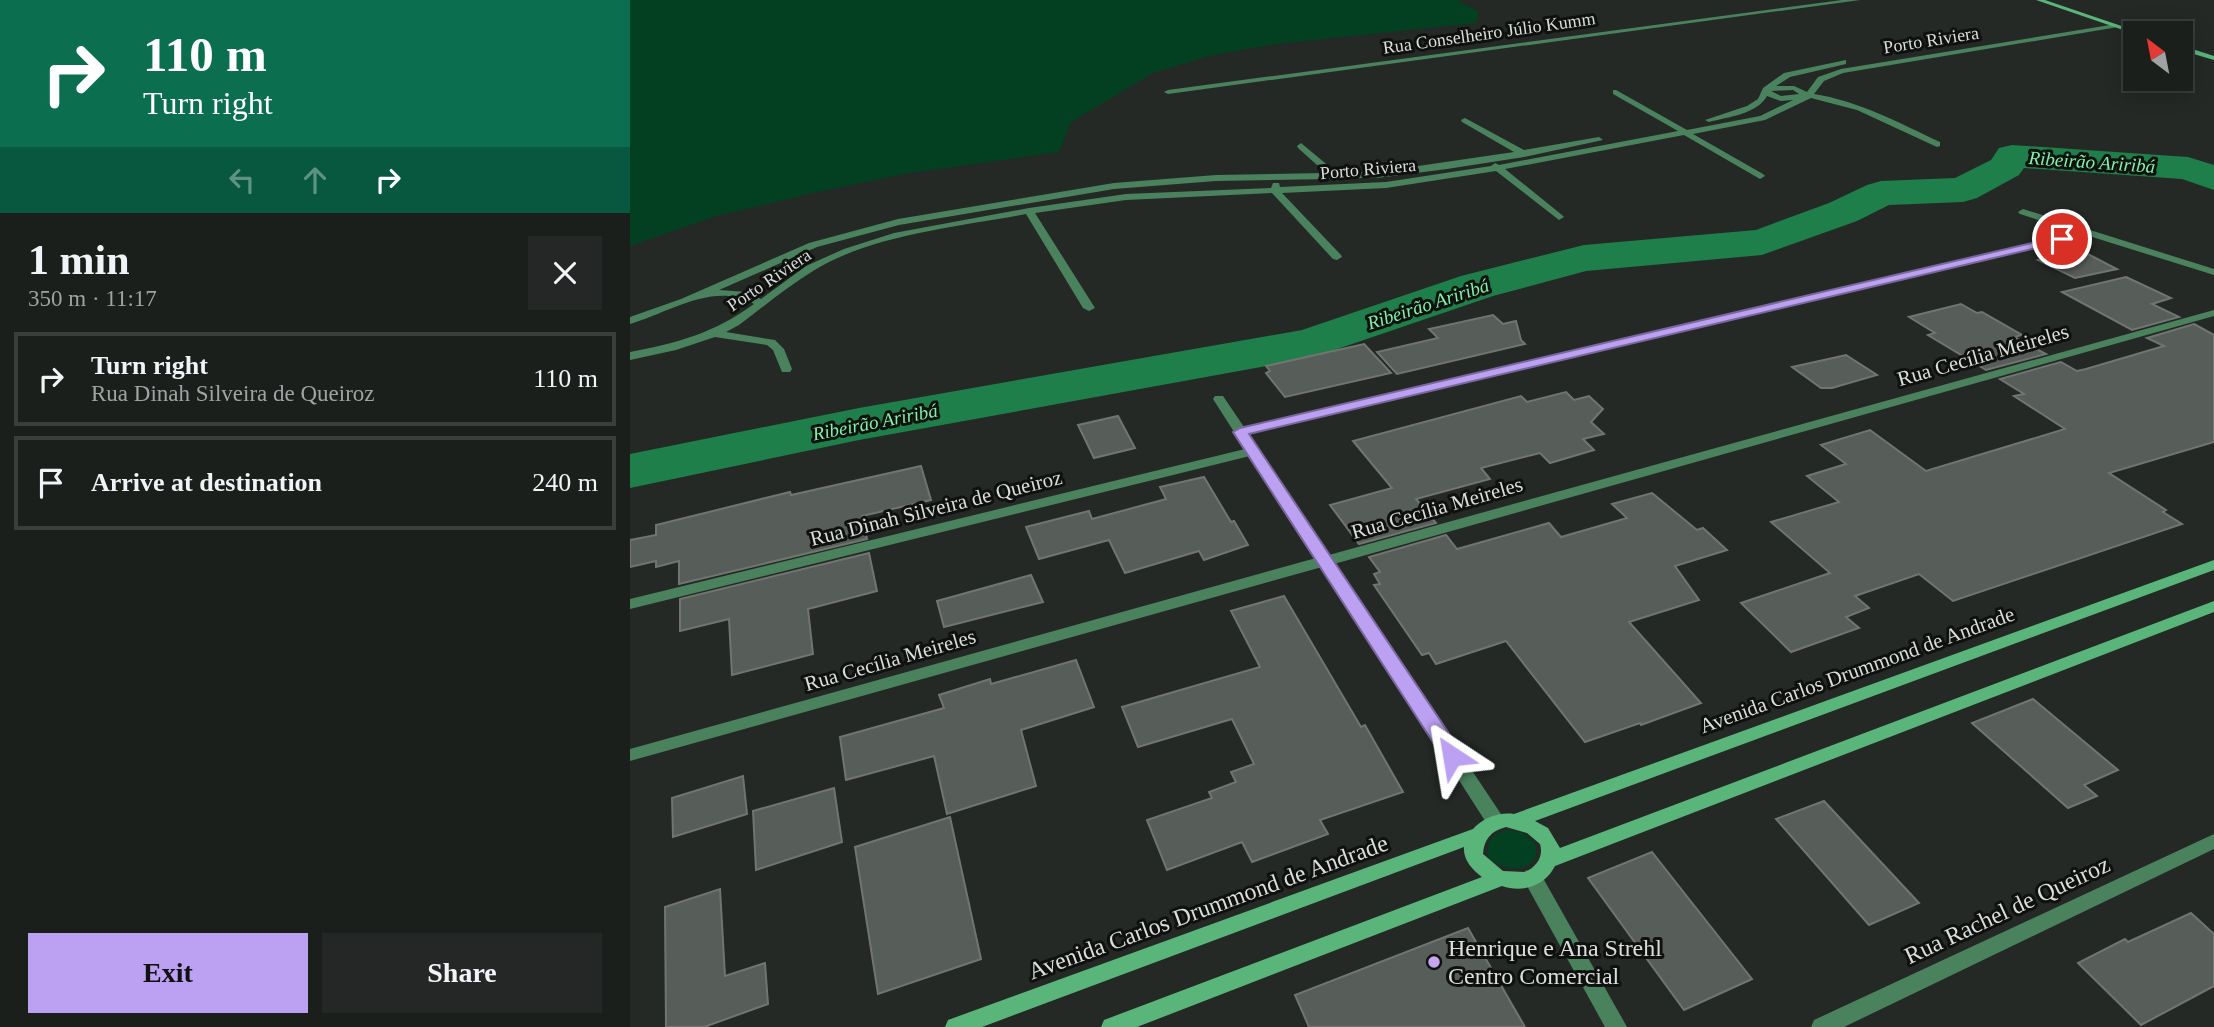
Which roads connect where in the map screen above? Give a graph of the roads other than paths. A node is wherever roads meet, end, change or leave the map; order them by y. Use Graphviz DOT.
graph roads {
  1 [pos="1857,0"];
  2 [pos="2039,0"];
  3 [pos="2100,21"];
  4 [pos="2116,26"];
  5 [pos="2123,28"];
  6 [pos="2042,30"];
  7 [pos="2057,36"];
  8 [pos="2193,51"];
  9 [pos="1892,54"];
  10 [pos="2214,58"];
  11 [pos="1906,60"];
  12 [pos="1766,90"];
  13 [pos="1168,92"];
  14 [pos="1616,92"];
  15 [pos="1808,96"];
  16 [pos="1465,120"];
  17 [pos="1678,126"];
  18 [pos="1685,134"];
  19 [pos="1937,144"];
  20 [pos="1301,146"];
  21 [pos="1523,153"];
  22 [pos="1486,159"];
  23 [pos="1535,161"];
  24 [pos="1498,168"];
  25 [pos="1760,176"];
  26 [pos="1277,178"];
  27 [pos="1337,178"];
  28 [pos="1275,191"];
  29 [pos="1029,211"];
  30 [pos="2023,212"];
  31 [pos="1559,217"];
  32 [pos="2089,233"];
  33 [pos="1337,257"];
  34 [pos="2214,272"];
  35 [pos="700,294"];
  36 [pos="761,303"];
  37 [pos="1089,308"];
  38 [pos="2214,313"];
  39 [pos="630,321"];
  40 [pos="714,334"];
  41 [pos="630,356"];
  42 [pos="786,369"];
  43 [pos="1219,399"];
  44 [pos="1240,432"];
  45 [pos="1253,452"];
  46 [pos="1325,561"];
  47 [pos="2214,565"];
  48 [pos="630,604"];
  49 [pos="2214,606"];
  50 [pos="630,755"];
  51 [pos="1517,820"];
  52 [pos="1496,822"];
  53 [pos="1477,835"];
  54 [pos="2214,841"];
  55 [pos="1549,860"];
  56 [pos="1532,877"];
  57 [pos="1499,878"];
  58 [pos="956,1027"];
  59 [pos="1111,1027"];
  60 [pos="1616,1027"];
  61 [pos="1822,1027"];
  1 -- 13 [label="street, Rua Conselheiro Júlio Kumm"];
  2 -- 3 [label="main road"];
  3 -- 4 [label="main road"];
  3 -- 6 [label="street, Porto Riviera"];
  4 -- 5 [label="main road"];
  4 -- 7 [label="street, Porto Riviera"];
  6 -- 7 [label="street"];
  6 -- 9 [label="street, Porto Riviera"];
  7 -- 11 [label="street, Porto Riviera"];
  8 -- 10 [label="main road"];
  9 -- 11 [label="street"];
  9 -- 12 [label="street, Porto Riviera"];
  11 -- 15 [label="street, Porto Riviera"];
  12 -- 15 [label="street"];
  12 -- 17 [label="street, Porto Riviera"];
  14 -- 17 [label="street"];
  15 -- 18 [label="street, Porto Riviera"];
  15 -- 19 [label="street"];
  16 -- 21 [label="street"];
  17 -- 18 [label="street"];
  17 -- 21 [label="street, Porto Riviera"];
  18 -- 23 [label="street, Porto Riviera"];
  18 -- 25 [label="street"];
  20 -- 27 [label="street"];
  21 -- 22 [label="street, Porto Riviera"];
  21 -- 23 [label="street"];
  22 -- 24 [label="street"];
  22 -- 27 [label="street, Porto Riviera"];
  23 -- 24 [label="street, Porto Riviera"];
  24 -- 28 [label="street, Porto Riviera"];
  24 -- 31 [label="street"];
  26 -- 27 [label="street, Porto Riviera"];
  26 -- 28 [label="street"];
  26 -- 35 [label="street, Porto Riviera"];
  28 -- 29 [label="street, Porto Riviera"];
  28 -- 33 [label="street"];
  29 -- 36 [label="street, Porto Riviera"];
  29 -- 37 [label="street"];
  30 -- 32 [label="street"];
  32 -- 34 [label="street"];
  32 -- 44 [label="street"];
  35 -- 36 [label="street"];
  35 -- 39 [label="street, Porto Riviera"];
  36 -- 40 [label="street, Porto Riviera"];
  38 -- 46 [label="street, Rua Cecília Meireles"];
  40 -- 41 [label="street, Porto Riviera"];
  40 -- 42 [label="street"];
  43 -- 44 [label="street"];
  44 -- 45 [label="street"];
  45 -- 46 [label="street"];
  45 -- 48 [label="street, Rua Dinah Silveira de Queiroz"];
  46 -- 50 [label="street, Rua Cecília Meireles"];
  46 -- 52 [label="street"];
  47 -- 51 [label="main road, Avenida Carlos Drummond de Andrade"];
  49 -- 55 [label="main road"];
  51 -- 52 [label="main road"];
  51 -- 55 [label="main road"];
  52 -- 53 [label="main road"];
  53 -- 57 [label="main road"];
  53 -- 58 [label="main road, Avenida Carlos Drummond de Andrade"];
  54 -- 61 [label="street, Rua Rachel de Queiroz"];
  55 -- 56 [label="main road"];
  56 -- 57 [label="main road"];
  56 -- 60 [label="street"];
  57 -- 59 [label="main road"];
}
